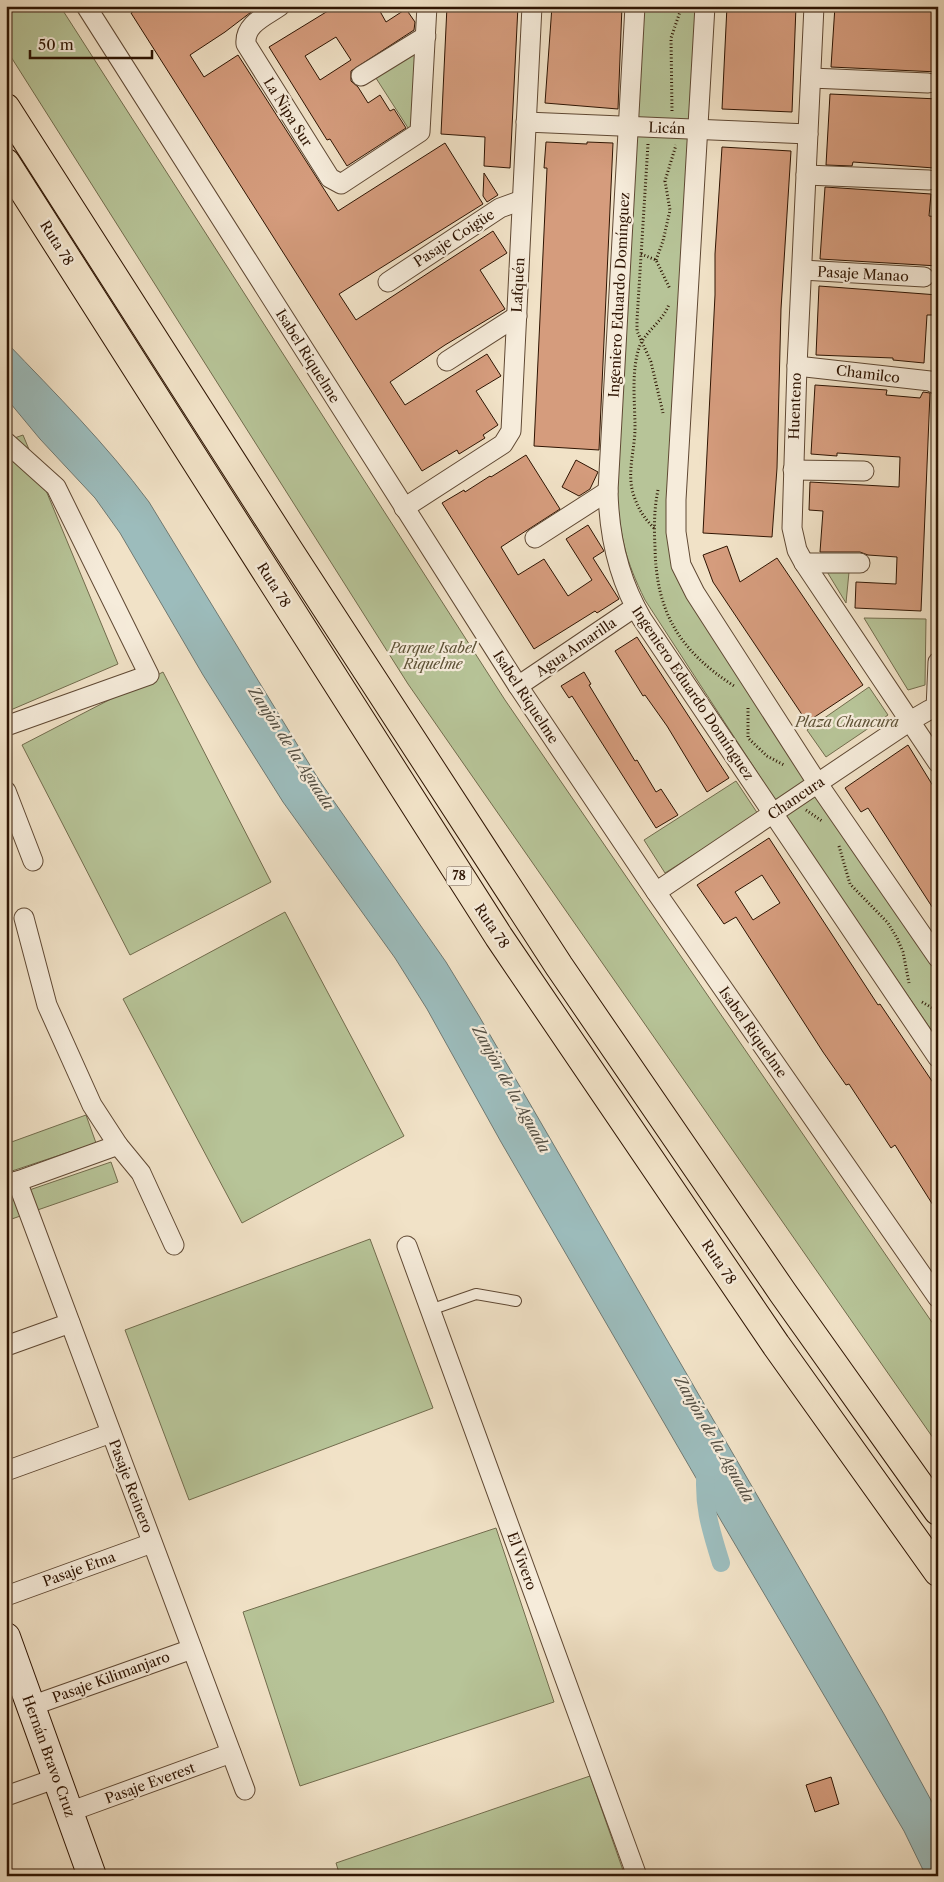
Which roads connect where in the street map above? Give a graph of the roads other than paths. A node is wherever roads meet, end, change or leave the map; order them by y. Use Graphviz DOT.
graph roads {
  1 [pos="280,6"];
  2 [pos="427,6"];
  3 [pos="532,6"];
  4 [pos="635,6"];
  5 [pos="705,6"];
  6 [pos="814,6"];
  7 [pos="91,8"];
  8 [pos="426,36"];
  9 [pos="361,76"];
  10 [pos="811,78"];
  11 [pos="928,83"];
  12 [pos="6,108"];
  13 [pos="526,122"];
  14 [pos="628,126"];
  15 [pos="699,130"];
  16 [pos="808,134"];
  17 [pos="6,163"];
  18 [pos="806,175"];
  19 [pos="929,180"];
  20 [pos="522,200"];
  21 [pos="802,270"];
  22 [pos="924,277"];
  23 [pos="388,282"];
  24 [pos="517,316"];
  25 [pos="447,361"];
  26 [pos="797,366"];
  27 [pos="938,385"];
  28 [pos="6,442"];
  29 [pos="793,470"];
  30 [pos="864,472"];
  31 [pos="608,491"];
  32 [pos="404,508"];
  33 [pos="535,538"];
  34 [pos="804,563"];
  35 [pos="860,563"];
  36 [pos="635,607"];
  37 [pos="938,662"];
  38 [pos="518,686"];
  39 [pos="937,710"];
  40 [pos="910,721"];
  41 [pos="6,726"];
  42 [pos="938,763"];
  43 [pos="818,784"];
  44 [pos="6,791"];
  45 [pos="774,814"];
  46 [pos="33,862"];
  47 [pos="656,892"];
  48 [pos="24,918"];
  49 [pos="938,958"];
  50 [pos="938,1058"];
  51 [pos="118,1145"];
  52 [pos="12,1184"];
  53 [pos="174,1245"];
  54 [pos="406,1246"];
  55 [pos="938,1298"];
  56 [pos="516,1301"];
  57 [pos="430,1310"];
  58 [pos="70,1323"];
  59 [pos="6,1346"];
  60 [pos="111,1433"];
  61 [pos="6,1471"];
  62 [pos="938,1511"];
  63 [pos="152,1543"];
  64 [pos="938,1572"];
  65 [pos="6,1596"];
  66 [pos="6,1636"];
  67 [pos="192,1648"];
  68 [pos="12,1669"];
  69 [pos="31,1706"];
  70 [pos="231,1753"];
  71 [pos="56,1778"];
  72 [pos="245,1790"];
  73 [pos="6,1796"];
  74 [pos="69,1812"];
  75 [pos="92,1876"];
  76 [pos="637,1876"];
  1 -- 8 [label="street, La Ñipa Sur"];
  2 -- 8 [label="street"];
  3 -- 13 [label="street, Lafquén"];
  4 -- 14 [label="street, Ingeniero Eduardo Domínguez"];
  5 -- 15 [label="street"];
  6 -- 10 [label="street, Huenteno"];
  7 -- 32 [label="street, Isabel Riquelme"];
  8 -- 9 [label="street"];
  10 -- 11 [label="street"];
  10 -- 16 [label="street, Huenteno"];
  12 -- 62 [label="highway, 78"];
  13 -- 14 [label="street, Licán"];
  13 -- 20 [label="street, Lafquén"];
  14 -- 15 [label="street, Licán"];
  14 -- 31 [label="street, Ingeniero Eduardo Domínguez"];
  15 -- 16 [label="street, Licán"];
  15 -- 43 [label="street"];
  16 -- 18 [label="street, Huenteno"];
  17 -- 64 [label="highway, Ruta 78 / 78"];
  18 -- 19 [label="street"];
  18 -- 21 [label="street, Huenteno"];
  20 -- 23 [label="street, Pasaje Coigüe"];
  20 -- 24 [label="street, Lafquén"];
  21 -- 22 [label="street, Pasaje Manao"];
  21 -- 26 [label="street, Huenteno"];
  24 -- 25 [label="street"];
  24 -- 32 [label="street, Lafquén"];
  26 -- 27 [label="street, Chamilco"];
  26 -- 29 [label="street, Huenteno"];
  28 -- 41 [label="street"];
  29 -- 30 [label="street"];
  29 -- 34 [label="street, Huenteno"];
  31 -- 33 [label="street"];
  31 -- 36 [label="street, Ingeniero Eduardo Domínguez"];
  32 -- 38 [label="street, Isabel Riquelme"];
  34 -- 35 [label="street"];
  34 -- 40 [label="street, Huenteno"];
  36 -- 38 [label="street, Agua Amarilla"];
  36 -- 45 [label="street, Ingeniero Eduardo Domínguez"];
  37 -- 39 [label="street"];
  38 -- 47 [label="street, Isabel Riquelme"];
  39 -- 40 [label="street, Chancura"];
  40 -- 42 [label="street, Huenteno"];
  40 -- 43 [label="street, Chancura"];
  43 -- 45 [label="street, Chancura"];
  43 -- 49 [label="street"];
  44 -- 46 [label="street"];
  45 -- 47 [label="street, Chancura"];
  45 -- 50 [label="street, Ingeniero Eduardo Domínguez"];
  47 -- 55 [label="street, Isabel Riquelme"];
  48 -- 51 [label="street"];
  51 -- 52 [label="street"];
  51 -- 53 [label="street"];
  52 -- 58 [label="street, Pasaje Reinero"];
  54 -- 57 [label="street, El Vivero"];
  56 -- 57 [label="lane"];
  57 -- 76 [label="street, El Vivero"];
  58 -- 59 [label="street"];
  58 -- 60 [label="street, Pasaje Reinero"];
  60 -- 61 [label="street"];
  60 -- 63 [label="street, Pasaje Reinero"];
  63 -- 65 [label="street, Pasaje Etna"];
  63 -- 67 [label="street, Pasaje Reinero"];
  66 -- 68 [label="main road, Hernán Bravo Cruz"];
  67 -- 69 [label="street, Pasaje Kilimanjaro"];
  67 -- 70 [label="street, Pasaje Reinero"];
  68 -- 69 [label="main road, Hernán Bravo Cruz"];
  69 -- 71 [label="main road, Hernán Bravo Cruz"];
  70 -- 72 [label="street, Pasaje Reinero"];
  70 -- 74 [label="street, Pasaje Everest"];
  71 -- 73 [label="street"];
  71 -- 74 [label="main road, Hernán Bravo Cruz"];
  74 -- 75 [label="main road, Hernán Bravo Cruz"];
}
